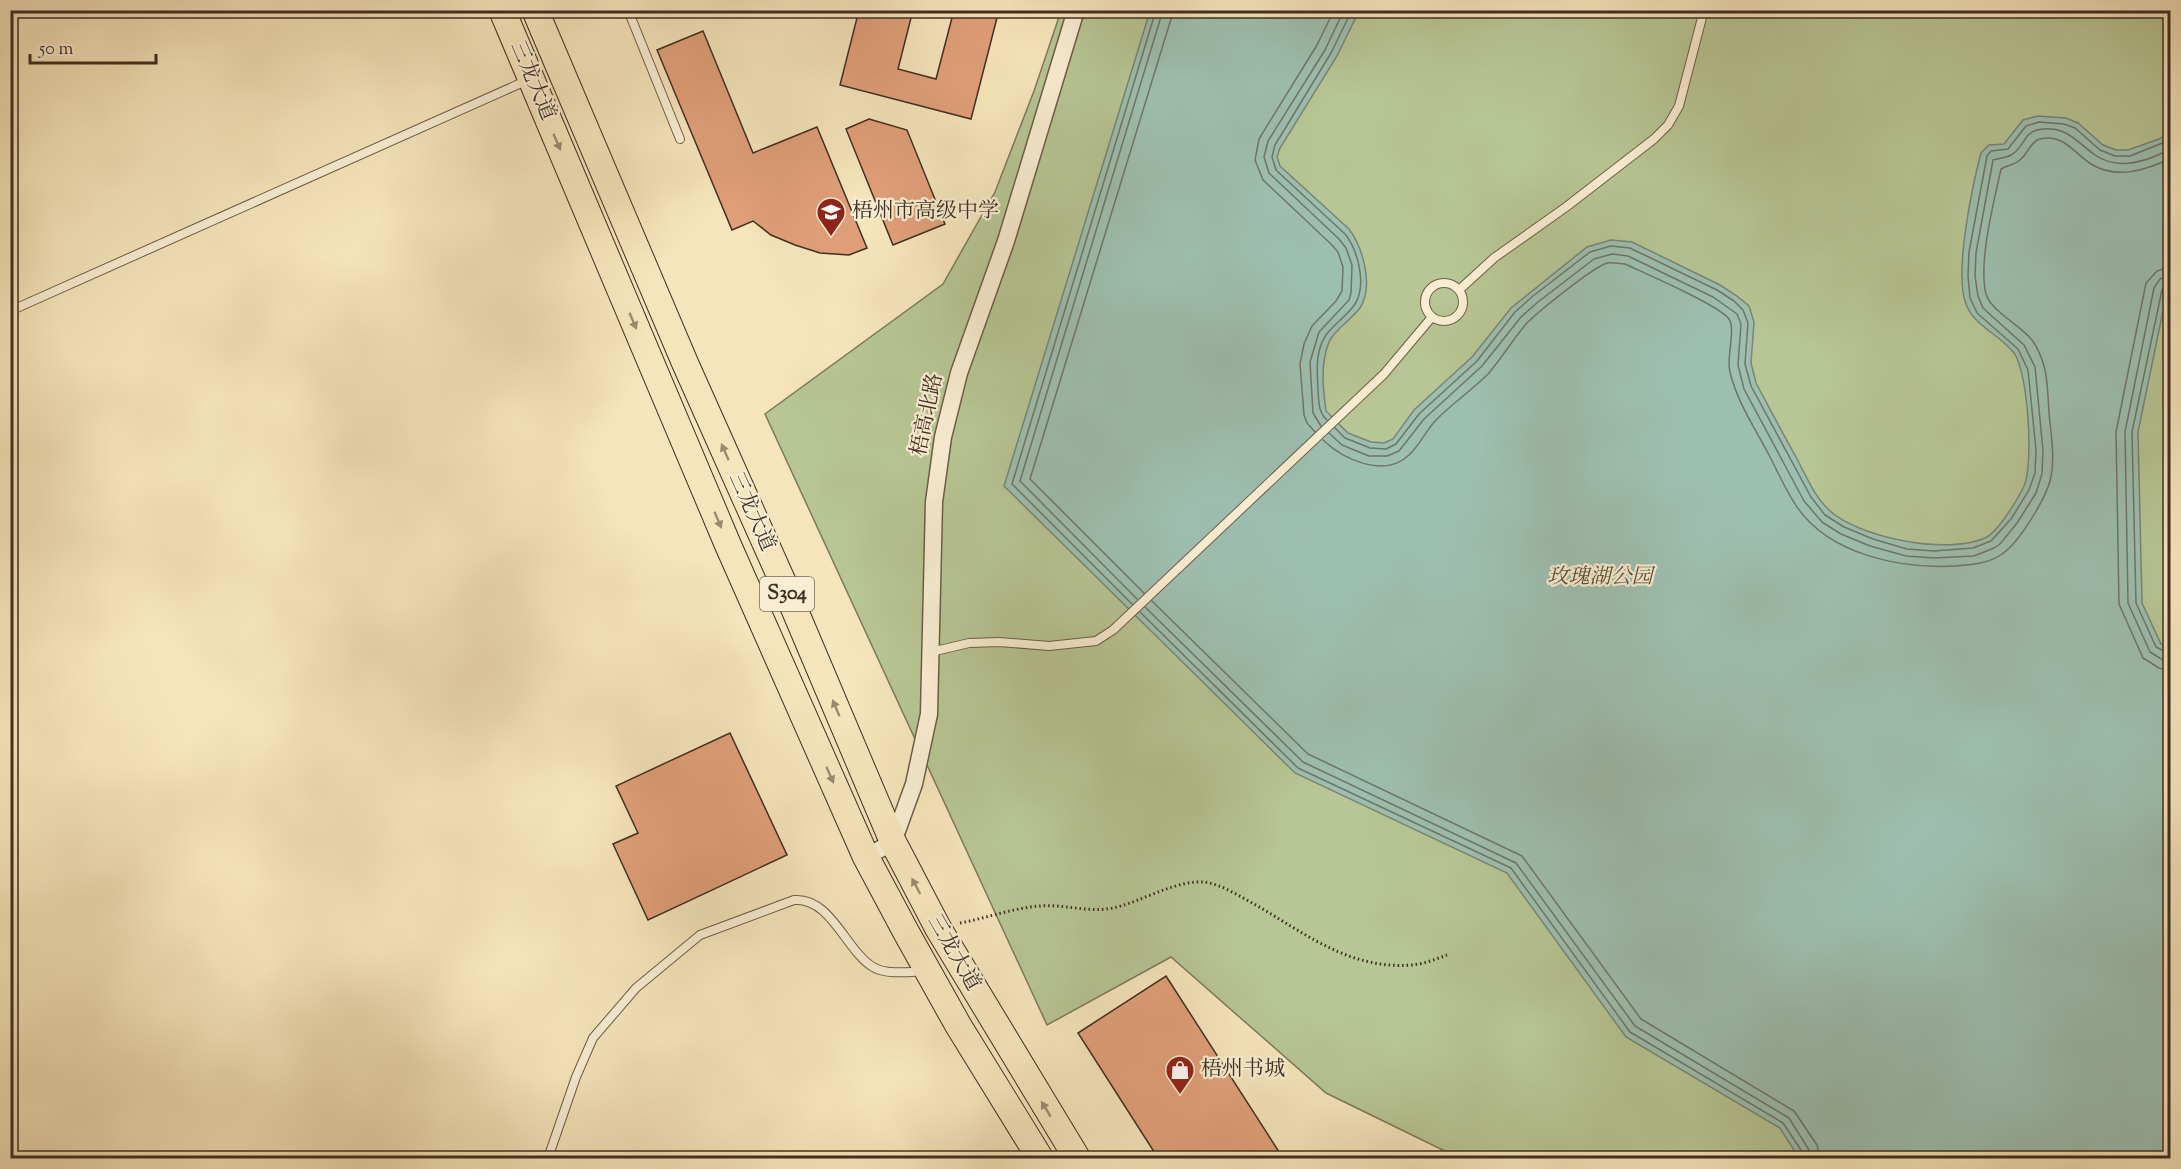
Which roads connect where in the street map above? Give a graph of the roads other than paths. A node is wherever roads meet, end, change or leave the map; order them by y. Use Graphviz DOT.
graph roads {
  1 [pos="502,10"];
  2 [pos="535,10"];
  3 [pos="628,10"];
  4 [pos="1077,10"];
  5 [pos="1704,10"];
  6 [pos="530,78"];
  7 [pos="680,139"];
  8 [pos="1459,290"];
  9 [pos="10,311"];
  10 [pos="1432,317"];
  11 [pos="931,652"];
  12 [pos="893,842"];
  13 [pos="867,857"];
  14 [pos="930,971"];
  15 [pos="548,1158"];
  16 [pos="1040,1158"];
  17 [pos="1077,1158"];
  1 -- 6 [label="main road, 三龙大道 / S304"];
  12 -- 2 [label="main road, 三龙大道 / S304, one-way"];
  3 -- 7 [label="lane"];
  4 -- 11 [label="street, 梧高北路"];
  5 -- 8 [label="lane"];
  6 -- 9 [label="lane"];
  6 -- 13 [label="main road, 三龙大道 / S304, one-way"];
  8 -- 10 [label="lane"];
  8 -- 10 [label="lane"];
  10 -- 11 [label="lane"];
  11 -- 12 [label="street, 梧高北路"];
  12 -- 13 [label="street"];
  17 -- 12 [label="main road, 三龙大道 / S304, one-way"];
  13 -- 14 [label="main road, 三龙大道 / S304"];
  14 -- 15 [label="lane"];
  14 -- 16 [label="main road, 三龙大道 / S304"];
}
